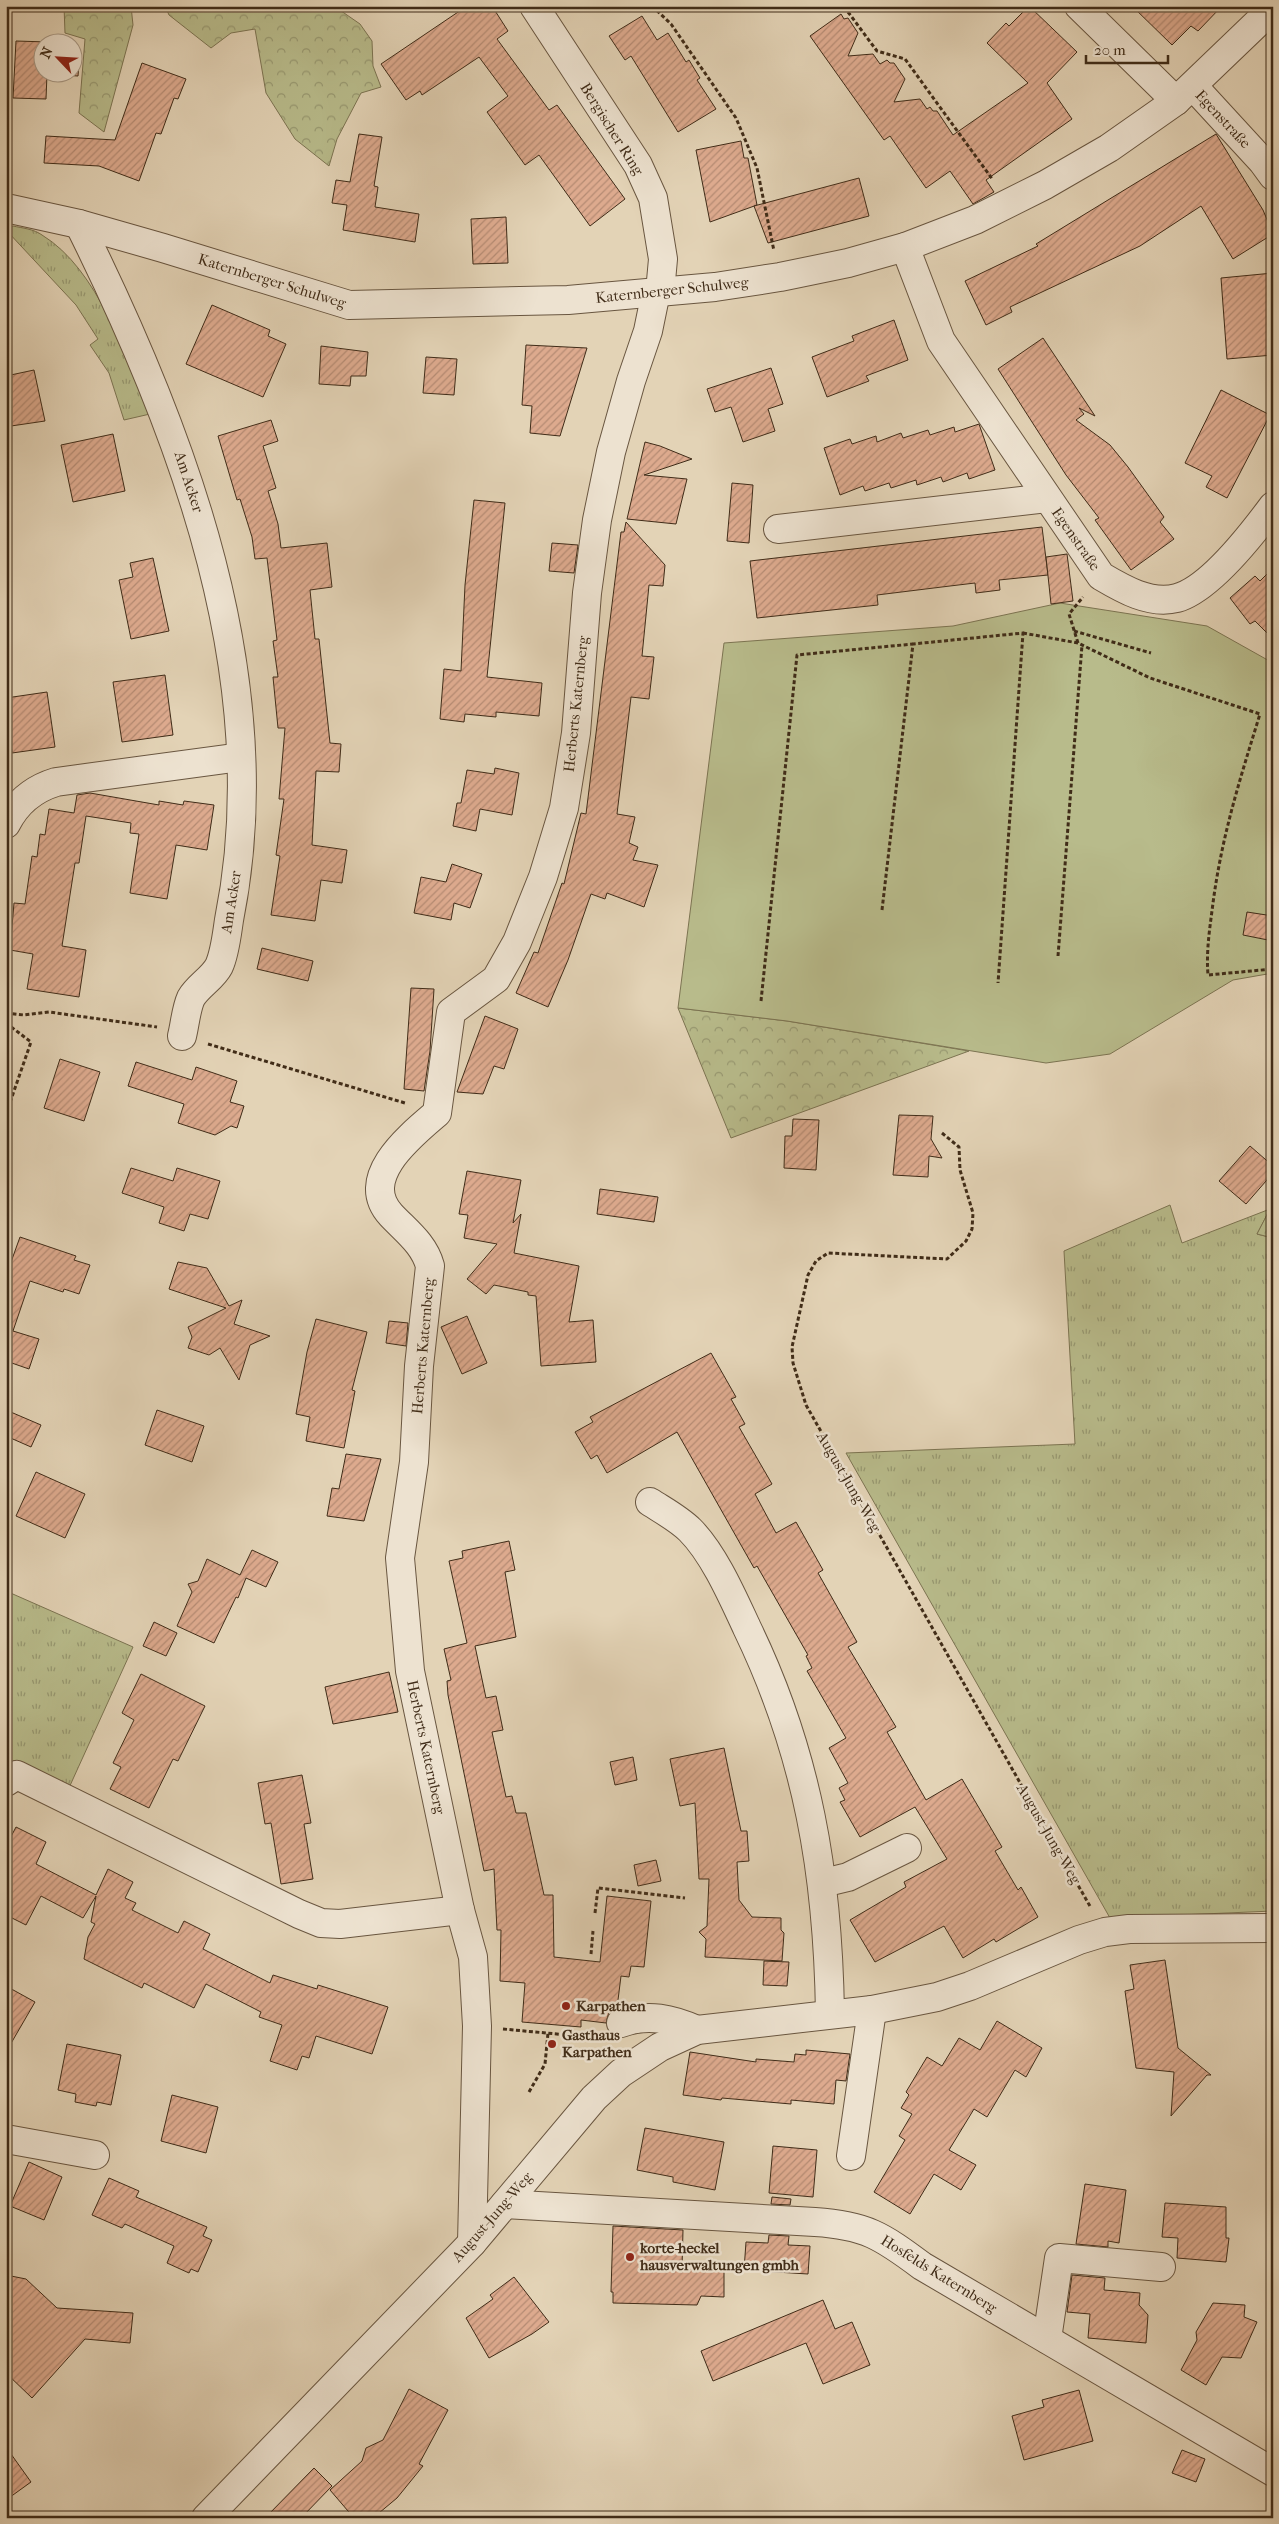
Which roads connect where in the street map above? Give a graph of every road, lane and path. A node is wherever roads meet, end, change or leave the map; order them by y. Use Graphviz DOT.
graph roads {
  1 [pos="534,6"];
  2 [pos="652,6"];
  3 [pos="1079,6"];
  4 [pos="1273,8"];
  5 [pos="848,12"];
  6 [pos="1184,93"];
  7 [pos="1273,176"];
  8 [pos="1011,204"];
  9 [pos="6,208"];
  10 [pos="80,224"];
  11 [pos="905,247"];
  12 [pos="780,277"];
  13 [pos="658,292"];
  14 [pos="1047,498"];
  15 [pos="1273,506"];
  16 [pos="778,529"];
  17 [pos="1101,576"];
  18 [pos="1074,631"];
  19 [pos="1023,633"];
  20 [pos="913,644"];
  21 [pos="1080,644"];
  22 [pos="1151,653"];
  23 [pos="241,758"];
  24 [pos="6,824"];
  25 [pos="882,910"];
  26 [pos="1058,956"];
  27 [pos="1273,970"];
  28 [pos="998,983"];
  29 [pos="761,1001"];
  30 [pos="6,1013"];
  31 [pos="6,1023"];
  32 [pos="182,1036"];
  33 [pos="437,1113"];
  34 [pos="6,1114"];
  35 [pos="942,1133"];
  36 [pos="650,1502"];
  37 [pos="6,1782"];
  38 [pos="907,1848"];
  39 [pos="823,1883"];
  40 [pos="685,1898"];
  41 [pos="460,1910"];
  42 [pos="595,1913"];
  43 [pos="1273,1928"];
  44 [pos="593,1931"];
  45 [pos="1105,1932"];
  46 [pos="591,1954"];
  47 [pos="872,2010"];
  48 [pos="830,2014"];
  49 [pos="477,2026"];
  50 [pos="610,2028"];
  51 [pos="697,2030"];
  52 [pos="548,2033"];
  53 [pos="529,2092"];
  54 [pos="6,2139"];
  55 [pos="95,2155"];
  56 [pos="851,2156"];
  57 [pos="505,2204"];
  58 [pos="472,2243"];
  59 [pos="1161,2267"];
  60 [pos="1047,2339"];
  61 [pos="1273,2472"];
  62 [pos="206,2518"];
  1 -- 13 [label="street, Bergischer Ring"];
  2 -- 12 [label="path"];
  3 -- 6 [label="street, Egenstraße"];
  4 -- 6 [label="street, Katernberger Schulweg"];
  5 -- 8 [label="path"];
  6 -- 7 [label="street, Egenstraße"];
  6 -- 8 [label="street, Katernberger Schulweg"];
  8 -- 11 [label="street, Katernberger Schulweg"];
  9 -- 10 [label="street, Katernberger Schulweg"];
  10 -- 13 [label="street, Katernberger Schulweg"];
  10 -- 23 [label="street, Am Acker"];
  11 -- 12 [label="street, Katernberger Schulweg"];
  11 -- 14 [label="street, Egenstraße"];
  12 -- 13 [label="street, Katernberger Schulweg"];
  13 -- 33 [label="street, Herberts Katernberg"];
  14 -- 16 [label="street, Egenstraße"];
  14 -- 17 [label="street, Egenstraße"];
  15 -- 17 [label="street, Egenstraße"];
  17 -- 18 [label="path"];
  18 -- 21 [label="path"];
  18 -- 22 [label="path"];
  19 -- 20 [label="path"];
  19 -- 21 [label="path"];
  19 -- 28 [label="path"];
  20 -- 25 [label="path"];
  20 -- 29 [label="path"];
  21 -- 26 [label="path"];
  21 -- 27 [label="path"];
  23 -- 24 [label="street"];
  23 -- 32 [label="street, Am Acker"];
  30 -- 32 [label="path"];
  31 -- 34 [label="path"];
  32 -- 33 [label="path"];
  33 -- 41 [label="street, Herberts Katernberg"];
  35 -- 45 [label="path, August-Jung-Weg"];
  36 -- 39 [label="street"];
  37 -- 41 [label="street"];
  38 -- 39 [label="street"];
  39 -- 48 [label="street"];
  40 -- 42 [label="path"];
  41 -- 49 [label="street, Herberts Katernberg"];
  43 -- 45 [label="street, August-Jung-Weg"];
  44 -- 46 [label="path"];
  45 -- 47 [label="street, August-Jung-Weg"];
  47 -- 48 [label="street, August-Jung-Weg"];
  47 -- 56 [label="street"];
  48 -- 51 [label="street, August-Jung-Weg"];
  49 -- 52 [label="path"];
  49 -- 58 [label="street, Herberts Katernberg"];
  50 -- 51 [label="street"];
  50 -- 52 [label="path"];
  51 -- 57 [label="street, August-Jung-Weg"];
  52 -- 53 [label="path"];
  54 -- 55 [label="street"];
  57 -- 58 [label="street, August-Jung-Weg"];
  57 -- 60 [label="street, Hosfelds Katernberg"];
  58 -- 62 [label="street, August-Jung-Weg"];
  59 -- 60 [label="street"];
  60 -- 61 [label="street, Hosfelds Katernberg"];
}
